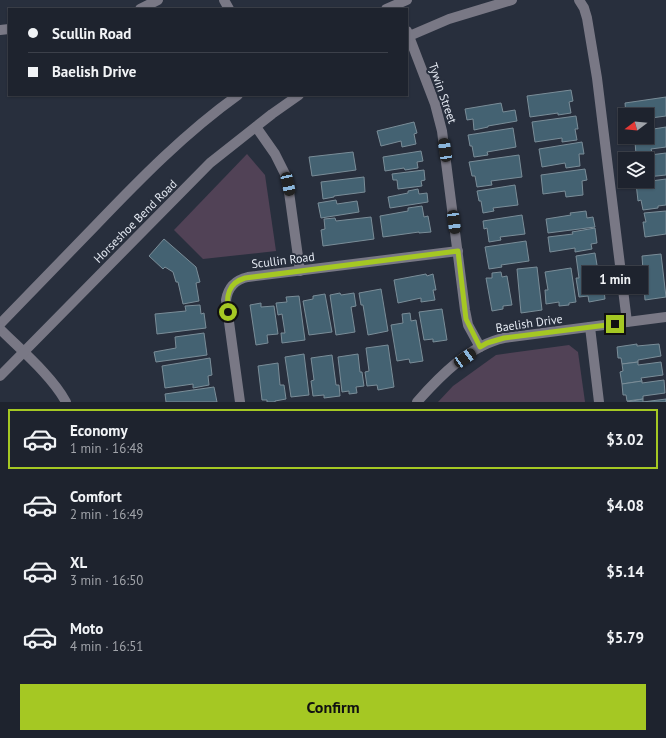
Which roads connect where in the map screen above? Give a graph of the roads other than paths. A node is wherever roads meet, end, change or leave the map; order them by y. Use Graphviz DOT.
graph roads {
  1 [pos="158,0"];
  2 [pos="408,0"];
  3 [pos="512,0"];
  4 [pos="578,0"];
  5 [pos="590,0"];
  6 [pos="397,7"];
  7 [pos="142,8"];
  8 [pos="588,18"];
  9 [pos="408,35"];
  10 [pos="237,96"];
  11 [pos="292,97"];
  12 [pos="256,127"];
  13 [pos="458,251"];
  14 [pos="300,271"];
  15 [pos="666,317"];
  16 [pos="627,322"];
  17 [pos="0,324"];
  18 [pos="590,327"];
  19 [pos="0,329"];
  20 [pos="480,347"];
  21 [pos="23,351"];
  22 [pos="0,376"];
  23 [pos="66,402"];
  24 [pos="240,402"];
  25 [pos="417,402"];
  26 [pos="599,402"];
  1 -- 7 [label="street"];
  2 -- 6 [label="street"];
  3 -- 9 [label="street"];
  4 -- 8 [label="street"];
  5 -- 8 [label="street"];
  8 -- 16 [label="street"];
  9 -- 13 [label="street, Tywin Street"];
  10 -- 17 [label="street, Horseshoe Bend Road"];
  11 -- 12 [label="street, Horseshoe Bend Road"];
  12 -- 14 [label="street"];
  12 -- 21 [label="street, Horseshoe Bend Road"];
  13 -- 14 [label="street, Scullin Road"];
  13 -- 20 [label="street, Tywin Street"];
  14 -- 24 [label="street, Scullin Road"];
  15 -- 16 [label="street, Baelish Drive"];
  16 -- 18 [label="street, Baelish Drive"];
  18 -- 20 [label="street, Baelish Drive"];
  18 -- 26 [label="street"];
  19 -- 21 [label="street"];
  20 -- 25 [label="street, Baelish Drive"];
  21 -- 22 [label="street, Horseshoe Bend Road"];
  21 -- 23 [label="street"];
}
